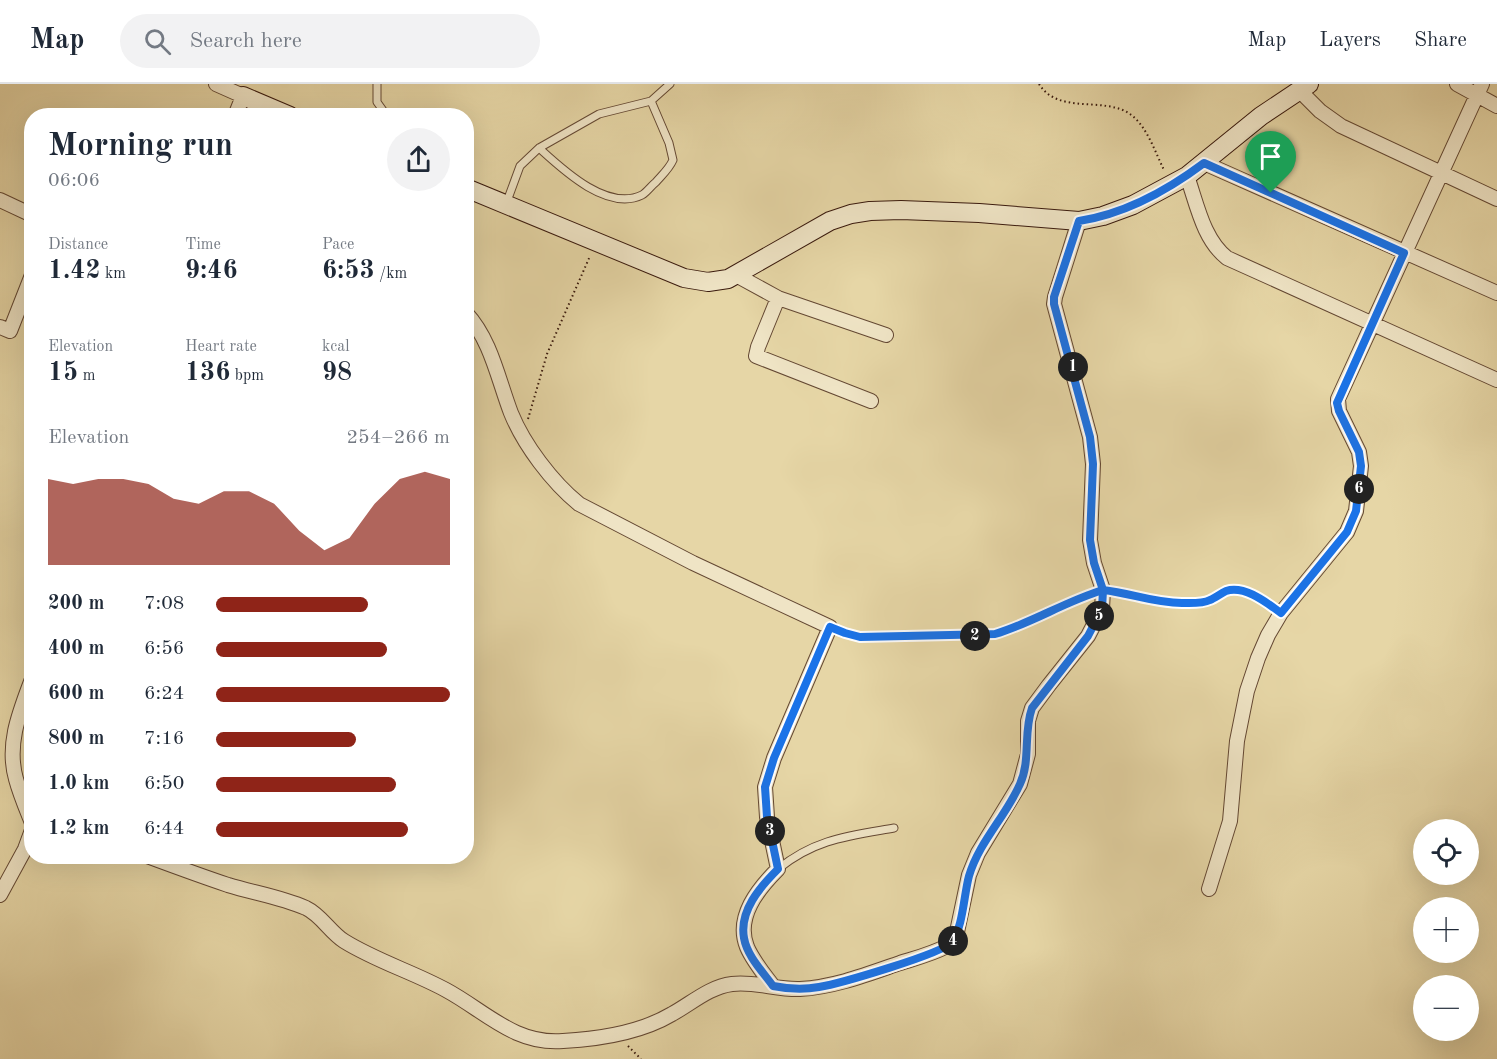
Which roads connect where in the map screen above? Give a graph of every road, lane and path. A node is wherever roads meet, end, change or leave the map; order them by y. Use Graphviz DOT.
graph roads {
  1 [pos="216,84"];
  2 [pos="377,84"];
  3 [pos="670,84"];
  4 [pos="1040,84"];
  5 [pos="1457,84"];
  6 [pos="1304,87"];
  7 [pos="1479,90"];
  8 [pos="243,96"];
  9 [pos="651,101"];
  10 [pos="1497,106"];
  11 [pos="238,108"];
  12 [pos="271,108"];
  13 [pos="381,108"];
  14 [pos="539,148"];
  15 [pos="1204,163"];
  16 [pos="1440,173"];
  17 [pos="1179,181"];
  18 [pos="474,191"];
  19 [pos="1497,199"];
  20 [pos="0,200"];
  21 [pos="506,204"];
  22 [pos="24,211"];
  23 [pos="1079,221"];
  24 [pos="596,243"];
  25 [pos="1404,253"];
  26 [pos="736,275"];
  27 [pos="1497,293"];
  28 [pos="24,295"];
  29 [pos="778,298"];
  30 [pos="474,323"];
  31 [pos="1373,325"];
  32 [pos="0,327"];
  33 [pos="886,334"];
  34 [pos="1497,381"];
  35 [pos="871,401"];
  36 [pos="523,440"];
  37 [pos="1103,590"];
  38 [pos="1281,613"];
  39 [pos="830,627"];
  40 [pos="24,701"];
  41 [pos="24,802"];
  42 [pos="894,828"];
  43 [pos="24,851"];
  44 [pos="170,864"];
  45 [pos="778,869"];
  46 [pos="1209,889"];
  47 [pos="0,895"];
  48 [pos="773,986"];
  49 [pos="618,1034"];
  50 [pos="641,1059"];
  1 -- 8 [label="street"];
  2 -- 13 [label="lane"];
  3 -- 9 [label="lane"];
  4 -- 17 [label="path"];
  5 -- 7 [label="street"];
  6 -- 15 [label="street"];
  6 -- 16 [label="street"];
  7 -- 10 [label="street"];
  7 -- 16 [label="street"];
  8 -- 11 [label="street"];
  8 -- 12 [label="street"];
  9 -- 14 [label="lane"];
  9 -- 14 [label="lane"];
  14 -- 21 [label="lane"];
  15 -- 17 [label="street"];
  15 -- 25 [label="street"];
  16 -- 19 [label="street"];
  16 -- 25 [label="street"];
  17 -- 23 [label="street"];
  17 -- 31 [label="street"];
  18 -- 21 [label="street"];
  20 -- 22 [label="street"];
  21 -- 24 [label="street"];
  23 -- 26 [label="street"];
  23 -- 37 [label="street"];
  24 -- 26 [label="street"];
  24 -- 36 [label="path"];
  25 -- 27 [label="street"];
  25 -- 31 [label="street"];
  26 -- 29 [label="street"];
  28 -- 32 [label="street"];
  29 -- 33 [label="street"];
  29 -- 35 [label="street"];
  30 -- 36 [label="street"];
  31 -- 34 [label="street"];
  31 -- 38 [label="street"];
  36 -- 39 [label="street"];
  37 -- 38 [label="path"];
  37 -- 39 [label="path"];
  37 -- 48 [label="street"];
  38 -- 46 [label="street"];
  39 -- 45 [label="street"];
  40 -- 41 [label="street"];
  42 -- 45 [label="lane"];
  43 -- 47 [label="street"];
  44 -- 49 [label="street"];
  45 -- 48 [label="street"];
  48 -- 49 [label="street"];
  49 -- 50 [label="path"];
}
